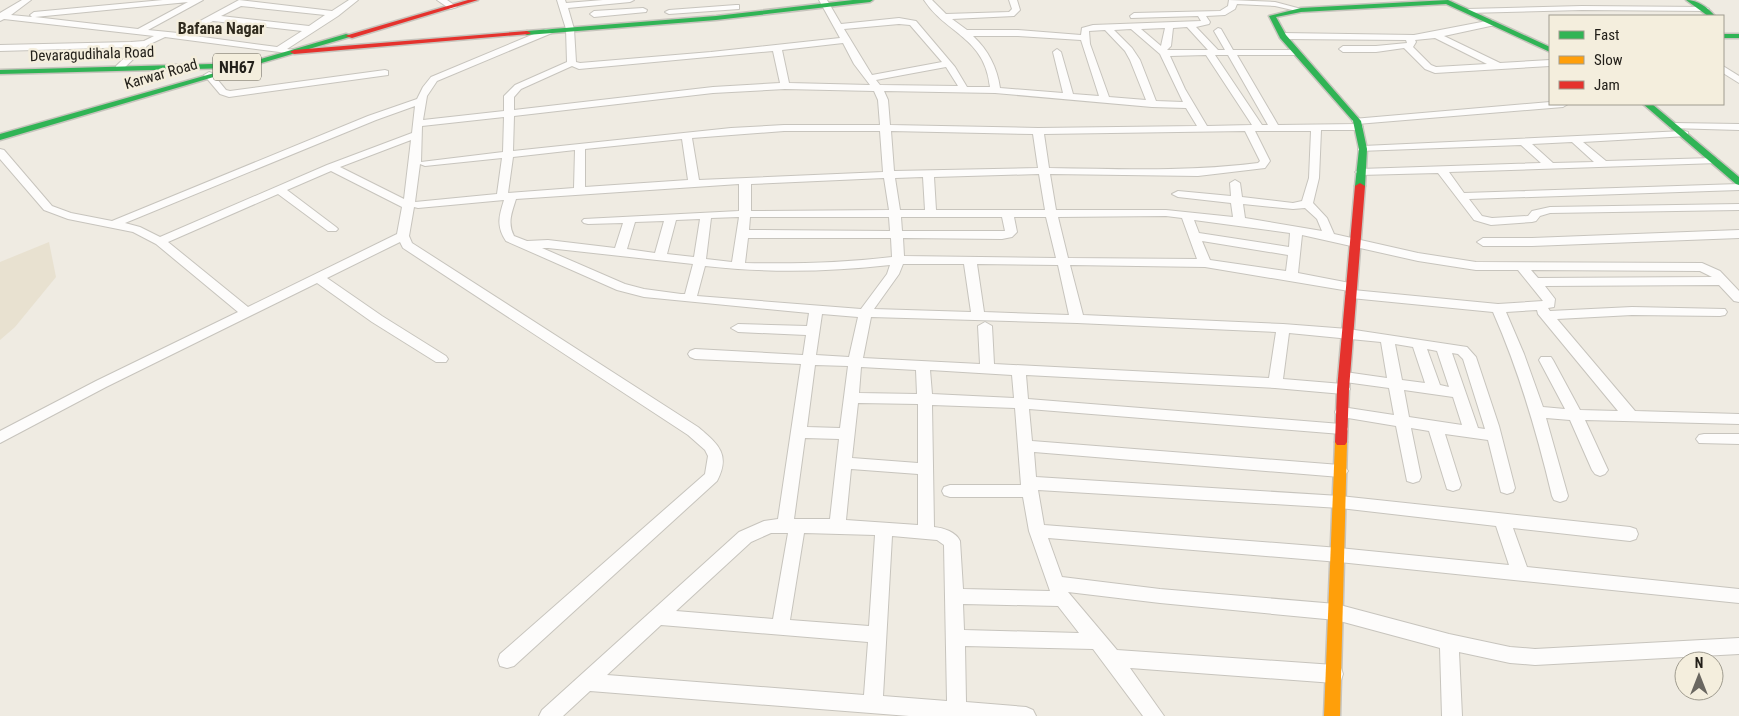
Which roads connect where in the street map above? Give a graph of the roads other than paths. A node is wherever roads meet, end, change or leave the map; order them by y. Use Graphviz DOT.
graph roads {
  1 [pos="26,0"];
  2 [pos="188,0"];
  3 [pos="199,0"];
  4 [pos="354,0"];
  5 [pos="441,0"];
  6 [pos="475,0"];
  7 [pos="630,0"];
  8 [pos="642,0"];
  9 [pos="870,0"];
  10 [pos="928,0"];
  11 [pos="1013,0"];
  12 [pos="1574,0"];
  13 [pos="1689,0"];
  14 [pos="1233,1"];
  15 [pos="1446,1"];
  16 [pos="242,2"];
  17 [pos="592,2"];
  18 [pos="562,3"];
  19 [pos="826,3"];
  20 [pos="1356,4"];
  21 [pos="453,7"];
  22 [pos="736,8"];
  23 [pos="1582,8"];
  24 [pos="643,10"];
  25 [pos="1301,10"];
  26 [pos="1467,11"];
  27 [pos="669,12"];
  28 [pos="1709,13"];
  29 [pos="335,14"];
  30 [pos="594,14"];
  31 [pos="1202,14"];
  32 [pos="1591,15"];
  33 [pos="1134,16"];
  34 [pos="942,17"];
  35 [pos="13,18"];
  36 [pos="212,18"];
  37 [pos="1,19"];
  38 [pos="646,23"];
  39 [pos="1492,23"];
  40 [pos="1190,25"];
  41 [pos="1169,26"];
  42 [pos="596,27"];
  43 [pos="838,27"];
  44 [pos="1107,27"];
  45 [pos="1134,27"];
  46 [pos="310,29"];
  47 [pos="570,29"];
  48 [pos="549,31"];
  49 [pos="1218,31"];
  50 [pos="138,32"];
  51 [pos="965,33"];
  52 [pos="164,34"];
  53 [pos="1436,35"];
  54 [pos="179,36"];
  55 [pos="1283,36"];
  56 [pos="1339,37"];
  57 [pos="1086,38"];
  58 [pos="845,40"];
  59 [pos="149,41"];
  60 [pos="1407,42"];
  61 [pos="0,48"];
  62 [pos="778,48"];
  63 [pos="1343,49"];
  64 [pos="1549,50"];
  65 [pos="1162,51"];
  66 [pos="292,52"];
  67 [pos="1056,52"];
  68 [pos="1296,52"];
  69 [pos="278,53"];
  70 [pos="1213,53"];
  71 [pos="1232,53"];
  72 [pos="1349,62"];
  73 [pos="1549,63"];
  74 [pos="572,64"];
  75 [pos="948,64"];
  76 [pos="245,65"];
  77 [pos="1501,67"];
  78 [pos="119,68"];
  79 [pos="1724,70"];
  80 [pos="0,72"];
  81 [pos="385,73"];
  82 [pos="209,75"];
  83 [pos="870,78"];
  84 [pos="1739,80"];
  85 [pos="785,86"];
  86 [pos="877,88"];
  87 [pos="964,89"];
  88 [pos="995,90"];
  89 [pos="1069,96"];
  90 [pos="1105,100"];
  91 [pos="421,101"];
  92 [pos="1152,104"];
  93 [pos="1189,105"];
  94 [pos="1553,105"];
  95 [pos="1648,105"];
  96 [pos="508,112"];
  97 [pos="1358,124"];
  98 [pos="1674,126"];
  99 [pos="1739,127"];
  100 [pos="884,128"];
  101 [pos="1316,128"];
  102 [pos="417,129"];
  103 [pos="1204,129"];
  104 [pos="1254,129"];
  105 [pos="1275,129"];
  106 [pos="1038,132"];
  107 [pos="1684,134"];
  108 [pos="686,136"];
  109 [pos="0,137"];
  110 [pos="1574,139"];
  111 [pos="1524,142"];
  112 [pos="580,147"];
  113 [pos="1363,149"];
  114 [pos="0,152"];
  115 [pos="508,155"];
  116 [pos="1714,161"];
  117 [pos="425,163"];
  118 [pos="1604,165"];
  119 [pos="1550,166"];
  120 [pos="331,167"];
  121 [pos="1044,170"];
  122 [pos="1441,170"];
  123 [pos="1360,172"];
  124 [pos="928,174"];
  125 [pos="889,175"];
  126 [pos="745,180"];
  127 [pos="694,182"];
  128 [pos="1739,182"];
  129 [pos="1235,183"];
  130 [pos="1739,187"];
  131 [pos="279,190"];
  132 [pos="579,191"];
  133 [pos="1178,194"];
  134 [pos="507,196"];
  135 [pos="1461,196"];
  136 [pos="1238,200"];
  137 [pos="1307,204"];
  138 [pos="413,206"];
  139 [pos="1739,207"];
  140 [pos="1007,212"];
  141 [pos="1050,212"];
  142 [pos="895,213"];
  143 [pos="930,213"];
  144 [pos="745,214"];
  145 [pos="1186,214"];
  146 [pos="706,216"];
  147 [pos="671,218"];
  148 [pos="630,219"];
  149 [pos="588,221"];
  150 [pos="1239,221"];
  151 [pos="103,222"];
  152 [pos="332,229"];
  153 [pos="1296,231"];
  154 [pos="743,234"];
  155 [pos="896,234"];
  156 [pos="1739,234"];
  157 [pos="403,236"];
  158 [pos="1195,236"];
  159 [pos="1328,236"];
  160 [pos="160,240"];
  161 [pos="1354,241"];
  162 [pos="1483,242"];
  163 [pos="525,244"];
  164 [pos="620,252"];
  165 [pos="1294,252"];
  166 [pos="660,256"];
  167 [pos="898,260"];
  168 [pos="970,260"];
  169 [pos="1063,260"];
  170 [pos="700,261"];
  171 [pos="1205,263"];
  172 [pos="738,266"];
  173 [pos="1523,268"];
  174 [pos="1292,276"];
  175 [pos="317,277"];
  176 [pos="1723,281"];
  177 [pos="1536,282"];
  178 [pos="1351,291"];
  179 [pos="1739,298"];
  180 [pos="690,299"];
  181 [pos="1498,308"];
  182 [pos="816,310"];
  183 [pos="1543,311"];
  184 [pos="246,312"];
  185 [pos="1720,312"];
  186 [pos="865,313"];
  187 [pos="1077,319"];
  188 [pos="981,321"];
  189 [pos="738,328"];
  190 [pos="1283,328"];
  191 [pos="814,331"];
  192 [pos="1348,333"];
  193 [pos="1387,339"];
  194 [pos="1418,343"];
  195 [pos="1443,347"];
  196 [pos="695,354"];
  197 [pos="441,359"];
  198 [pos="810,359"];
  199 [pos="1546,360"];
  200 [pos="855,362"];
  201 [pos="922,364"];
  202 [pos="987,367"];
  203 [pos="1018,368"];
  204 [pos="1275,383"];
  205 [pos="1344,383"];
  206 [pos="1395,384"];
  207 [pos="1434,390"];
  208 [pos="1458,394"];
  209 [pos="851,398"];
  210 [pos="925,398"];
  211 [pos="1022,403"];
  212 [pos="1342,412"];
  213 [pos="1538,412"];
  214 [pos="1575,415"];
  215 [pos="1631,416"];
  216 [pos="1739,419"];
  217 [pos="1402,422"];
  218 [pos="1436,428"];
  219 [pos="1342,429"];
  220 [pos="799,432"];
  221 [pos="1472,433"];
  222 [pos="847,434"];
  223 [pos="1495,436"];
  224 [pos="0,438"];
  225 [pos="1704,439"];
  226 [pos="1739,439"];
  227 [pos="1025,446"];
  228 [pos="843,463"];
  229 [pos="926,469"];
  230 [pos="1600,470"];
  231 [pos="1340,471"];
  232 [pos="1413,477"];
  233 [pos="1453,485"];
  234 [pos="1030,487"];
  235 [pos="1507,488"];
  236 [pos="950,491"];
  237 [pos="1560,496"];
  238 [pos="1340,502"];
  239 [pos="1503,522"];
  240 [pos="791,526"];
  241 [pos="837,526"];
  242 [pos="884,530"];
  243 [pos="1037,530"];
  244 [pos="926,532"];
  245 [pos="1630,534"];
  246 [pos="1339,555"];
  247 [pos="1520,573"];
  248 [pos="1059,591"];
  249 [pos="955,596"];
  250 [pos="1739,596"];
  251 [pos="1336,612"];
  252 [pos="658,616"];
  253 [pos="780,628"];
  254 [pos="878,635"];
  255 [pos="956,638"];
  256 [pos="1098,641"];
  257 [pos="1449,642"];
  258 [pos="1739,646"];
  259 [pos="1112,658"];
  260 [pos="507,660"];
  261 [pos="1334,674"];
  262 [pos="586,682"];
  263 [pos="873,704"];
  264 [pos="958,711"];
  265 [pos="549,716"];
  266 [pos="1026,716"];
  267 [pos="1154,716"];
  268 [pos="1332,716"];
  269 [pos="1452,716"];
  1 -- 37 [label="street"];
  2 -- 35 [label="street"];
  3 -- 50 [label="street"];
  4 -- 29 [label="street"];
  5 -- 21 [label="street"];
  6 -- 21 [label="main road, Karwar Road / NH67"];
  7 -- 17 [label="street"];
  8 -- 24 [label="street"];
  9 -- 19 [label="main road"];
  10 -- 34 [label="street"];
  11 -- 34 [label="street"];
  12 -- 23 [label="street"];
  13 -- 28 [label="main road"];
  14 -- 25 [label="street"];
  14 -- 31 [label="street"];
  15 -- 20 [label="main road"];
  15 -- 26 [label="main road"];
  16 -- 29 [label="street"];
  16 -- 36 [label="street"];
  17 -- 18 [label="street"];
  17 -- 30 [label="street"];
  18 -- 47 [label="street"];
  19 -- 22 [label="main road"];
  19 -- 43 [label="street"];
  20 -- 25 [label="main road"];
  21 -- 66 [label="main road, Karwar Road / NH67"];
  22 -- 27 [label="street"];
  22 -- 38 [label="main road"];
  23 -- 26 [label="street"];
  23 -- 28 [label="street"];
  23 -- 32 [label="street"];
  24 -- 30 [label="street"];
  24 -- 38 [label="street"];
  25 -- 55 [label="main road"];
  26 -- 39 [label="main road"];
  29 -- 46 [label="street"];
  30 -- 42 [label="street"];
  31 -- 33 [label="street"];
  31 -- 40 [label="street"];
  34 -- 51 [label="street"];
  35 -- 37 [label="street"];
  35 -- 50 [label="street"];
  36 -- 46 [label="street"];
  36 -- 54 [label="street"];
  37 -- 59 [label="street"];
  38 -- 42 [label="main road"];
  39 -- 53 [label="street"];
  39 -- 64 [label="main road"];
  40 -- 41 [label="street"];
  40 -- 70 [label="street"];
  41 -- 45 [label="street"];
  41 -- 65 [label="street"];
  42 -- 47 [label="main road"];
  43 -- 58 [label="street"];
  43 -- 75 [label="street"];
  44 -- 45 [label="street"];
  44 -- 57 [label="street"];
  44 -- 92 [label="street"];
  45 -- 65 [label="street"];
  46 -- 69 [label="street"];
  47 -- 48 [label="main road"];
  47 -- 74 [label="street"];
  48 -- 66 [label="main road"];
  48 -- 91 [label="street"];
  49 -- 71 [label="street"];
  50 -- 52 [label="street"];
  51 -- 57 [label="street"];
  51 -- 88 [label="street"];
  52 -- 54 [label="street"];
  52 -- 59 [label="street"];
  53 -- 60 [label="street"];
  53 -- 77 [label="street"];
  54 -- 69 [label="street"];
  55 -- 56 [label="street"];
  55 -- 68 [label="main road"];
  56 -- 60 [label="street"];
  56 -- 63 [label="street"];
  57 -- 90 [label="street"];
  58 -- 62 [label="street"];
  58 -- 83 [label="street"];
  59 -- 61 [label="street"];
  59 -- 69 [label="street"];
  59 -- 78 [label="street"];
  60 -- 63 [label="street"];
  60 -- 77 [label="street"];
  62 -- 74 [label="street"];
  62 -- 85 [label="street"];
  63 -- 72 [label="street"];
  65 -- 70 [label="street"];
  65 -- 93 [label="street"];
  66 -- 69 [label="main road, Karwar Road / NH67"];
  67 -- 89 [label="street"];
  68 -- 71 [label="street"];
  68 -- 97 [label="main road"];
  69 -- 76 [label="main road, Karwar Road / NH67"];
  70 -- 71 [label="street"];
  70 -- 104 [label="street"];
  71 -- 105 [label="street"];
  73 -- 77 [label="street"];
  74 -- 96 [label="street"];
  75 -- 83 [label="street"];
  75 -- 87 [label="street"];
  76 -- 78 [label="main road, Devaragudihala Road"];
  76 -- 82 [label="main road, Karwar Road / NH67"];
  78 -- 80 [label="main road, Devaragudihala Road"];
  79 -- 84 [label="street"];
  81 -- 82 [label="street"];
  82 -- 109 [label="main road, Karwar Road / NH67"];
  83 -- 86 [label="street"];
  85 -- 86 [label="street"];
  85 -- 96 [label="street"];
  86 -- 87 [label="street"];
  86 -- 100 [label="street"];
  87 -- 88 [label="street"];
  88 -- 89 [label="street"];
  89 -- 90 [label="street"];
  90 -- 92 [label="street"];
  91 -- 102 [label="street"];
  91 -- 151 [label="street"];
  92 -- 93 [label="street"];
  93 -- 103 [label="street"];
  94 -- 97 [label="street"];
  95 -- 98 [label="main road"];
  96 -- 102 [label="street"];
  96 -- 115 [label="street"];
  97 -- 101 [label="street"];
  97 -- 113 [label="main road"];
  98 -- 99 [label="street"];
  98 -- 107 [label="main road"];
  100 -- 106 [label="street"];
  100 -- 108 [label="street"];
  100 -- 125 [label="street"];
  101 -- 105 [label="street"];
  101 -- 137 [label="street"];
  102 -- 120 [label="street"];
  102 -- 138 [label="street"];
  103 -- 104 [label="street"];
  103 -- 106 [label="street"];
  104 -- 105 [label="street"];
  104 -- 121 [label="street"];
  106 -- 121 [label="street"];
  107 -- 110 [label="street"];
  107 -- 116 [label="main road"];
  108 -- 112 [label="street"];
  108 -- 127 [label="street"];
  110 -- 111 [label="street"];
  110 -- 118 [label="street"];
  111 -- 113 [label="street"];
  111 -- 119 [label="street"];
  112 -- 115 [label="street"];
  112 -- 132 [label="street"];
  113 -- 123 [label="main road"];
  114 -- 151 [label="street"];
  115 -- 117 [label="street"];
  115 -- 134 [label="street"];
  116 -- 118 [label="street"];
  116 -- 128 [label="main road"];
  118 -- 119 [label="street"];
  119 -- 122 [label="street"];
  120 -- 131 [label="street"];
  120 -- 138 [label="street"];
  121 -- 124 [label="street"];
  121 -- 141 [label="street"];
  122 -- 123 [label="street"];
  122 -- 135 [label="street"];
  123 -- 161 [label="main road"];
  124 -- 125 [label="street"];
  124 -- 143 [label="street"];
  125 -- 126 [label="street"];
  125 -- 142 [label="street"];
  126 -- 127 [label="street"];
  126 -- 144 [label="street"];
  127 -- 132 [label="street"];
  129 -- 136 [label="street"];
  130 -- 135 [label="street"];
  131 -- 152 [label="street"];
  131 -- 160 [label="street"];
  132 -- 134 [label="street"];
  133 -- 136 [label="street"];
  134 -- 138 [label="street"];
  134 -- 163 [label="street"];
  135 -- 139 [label="street"];
  136 -- 137 [label="street"];
  136 -- 150 [label="street"];
  137 -- 159 [label="street"];
  138 -- 157 [label="street"];
  140 -- 141 [label="street"];
  140 -- 143 [label="street"];
  140 -- 155 [label="street"];
  141 -- 145 [label="street"];
  141 -- 169 [label="street"];
  142 -- 143 [label="street"];
  142 -- 144 [label="street"];
  142 -- 155 [label="street"];
  144 -- 146 [label="street"];
  144 -- 154 [label="street"];
  145 -- 150 [label="street"];
  145 -- 158 [label="street"];
  146 -- 147 [label="street"];
  146 -- 170 [label="street"];
  147 -- 148 [label="street"];
  147 -- 166 [label="street"];
  148 -- 149 [label="street"];
  148 -- 164 [label="street"];
  150 -- 153 [label="street"];
  151 -- 160 [label="street"];
  153 -- 159 [label="street"];
  153 -- 165 [label="street"];
  154 -- 155 [label="street"];
  154 -- 172 [label="street"];
  155 -- 167 [label="street"];
  156 -- 162 [label="street"];
  157 -- 175 [label="street"];
  157 -- 260 [label="street"];
  158 -- 165 [label="street"];
  158 -- 171 [label="street"];
  159 -- 161 [label="street"];
  160 -- 184 [label="street"];
  161 -- 173 [label="street"];
  161 -- 178 [label="main road"];
  163 -- 164 [label="street"];
  163 -- 180 [label="street"];
  164 -- 166 [label="street"];
  165 -- 174 [label="street"];
  166 -- 170 [label="street"];
  167 -- 168 [label="street"];
  167 -- 172 [label="street"];
  167 -- 186 [label="street"];
  168 -- 169 [label="street"];
  168 -- 188 [label="street"];
  169 -- 171 [label="street"];
  169 -- 187 [label="street"];
  170 -- 172 [label="street"];
  170 -- 180 [label="street"];
  171 -- 174 [label="street"];
  173 -- 176 [label="street"];
  173 -- 177 [label="street"];
  174 -- 178 [label="street"];
  175 -- 184 [label="street"];
  175 -- 197 [label="street"];
  176 -- 177 [label="street"];
  176 -- 179 [label="street"];
  177 -- 183 [label="street"];
  178 -- 181 [label="street"];
  178 -- 192 [label="main road"];
  180 -- 182 [label="street"];
  181 -- 183 [label="street"];
  181 -- 213 [label="street"];
  182 -- 186 [label="street"];
  182 -- 191 [label="street"];
  183 -- 185 [label="street"];
  183 -- 215 [label="street"];
  184 -- 224 [label="street"];
  186 -- 188 [label="street"];
  186 -- 200 [label="street"];
  187 -- 188 [label="street"];
  187 -- 190 [label="street"];
  188 -- 202 [label="street"];
  189 -- 191 [label="street"];
  190 -- 192 [label="street"];
  190 -- 204 [label="street"];
  191 -- 198 [label="street"];
  192 -- 193 [label="street"];
  192 -- 205 [label="main road"];
  193 -- 194 [label="street"];
  193 -- 206 [label="street"];
  194 -- 195 [label="street"];
  194 -- 207 [label="street"];
  195 -- 208 [label="street"];
  195 -- 223 [label="street"];
  196 -- 198 [label="street"];
  198 -- 200 [label="street"];
  198 -- 220 [label="street"];
  199 -- 214 [label="street"];
  200 -- 201 [label="street"];
  200 -- 209 [label="street"];
  201 -- 202 [label="street"];
  201 -- 210 [label="street"];
  202 -- 203 [label="street"];
  203 -- 204 [label="street"];
  203 -- 211 [label="street"];
  204 -- 205 [label="street"];
  205 -- 206 [label="street"];
  205 -- 212 [label="main road"];
  206 -- 207 [label="street"];
  206 -- 217 [label="street"];
  207 -- 208 [label="street"];
  208 -- 221 [label="street"];
  209 -- 210 [label="street"];
  209 -- 222 [label="street"];
  210 -- 211 [label="street"];
  210 -- 229 [label="street"];
  211 -- 219 [label="street"];
  211 -- 227 [label="street"];
  212 -- 217 [label="street"];
  212 -- 219 [label="main road"];
  213 -- 214 [label="street"];
  213 -- 237 [label="street"];
  214 -- 215 [label="street"];
  214 -- 230 [label="street"];
  215 -- 216 [label="street"];
  217 -- 218 [label="street"];
  217 -- 232 [label="street"];
  218 -- 221 [label="street"];
  218 -- 233 [label="street"];
  219 -- 231 [label="main road"];
  220 -- 222 [label="street"];
  220 -- 240 [label="street"];
  221 -- 223 [label="street"];
  222 -- 228 [label="street"];
  223 -- 235 [label="street"];
  225 -- 226 [label="street"];
  227 -- 231 [label="street"];
  227 -- 234 [label="street"];
  228 -- 229 [label="street"];
  228 -- 241 [label="street"];
  229 -- 244 [label="street"];
  231 -- 238 [label="main road"];
  234 -- 236 [label="street"];
  234 -- 238 [label="street"];
  234 -- 243 [label="street"];
  238 -- 239 [label="street"];
  238 -- 246 [label="main road"];
  239 -- 245 [label="street"];
  239 -- 247 [label="street"];
  240 -- 241 [label="street"];
  240 -- 252 [label="street"];
  240 -- 253 [label="street"];
  241 -- 242 [label="street"];
  242 -- 244 [label="street"];
  242 -- 254 [label="street"];
  243 -- 246 [label="street"];
  243 -- 248 [label="street"];
  244 -- 249 [label="street"];
  246 -- 247 [label="street"];
  246 -- 251 [label="main road"];
  247 -- 250 [label="street"];
  248 -- 249 [label="street"];
  248 -- 251 [label="street"];
  248 -- 256 [label="street"];
  249 -- 255 [label="street"];
  251 -- 257 [label="street"];
  251 -- 261 [label="main road"];
  252 -- 253 [label="street"];
  252 -- 262 [label="street"];
  253 -- 254 [label="street"];
  254 -- 263 [label="street"];
  255 -- 256 [label="street"];
  255 -- 264 [label="street"];
  256 -- 259 [label="street"];
  257 -- 258 [label="street"];
  257 -- 269 [label="street"];
  259 -- 261 [label="street"];
  259 -- 267 [label="street"];
  261 -- 268 [label="main road"];
  262 -- 263 [label="street"];
  262 -- 265 [label="street"];
  263 -- 264 [label="street"];
  264 -- 266 [label="street"];
}
